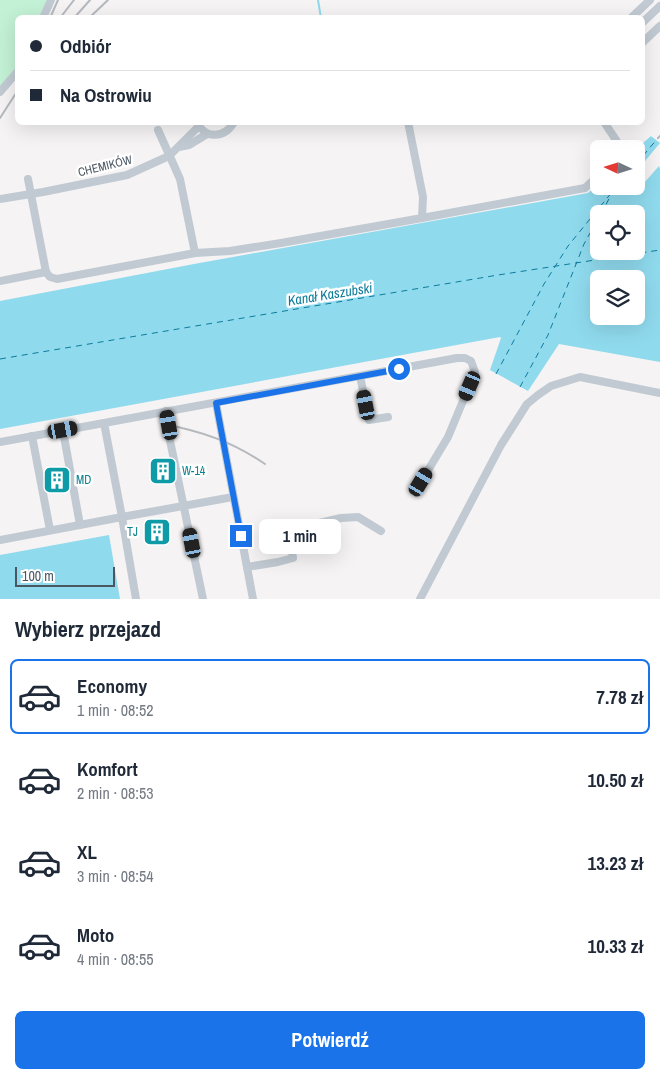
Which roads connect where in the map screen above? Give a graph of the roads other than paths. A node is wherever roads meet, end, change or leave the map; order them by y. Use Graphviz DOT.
graph roads {
  1 [pos="51,0"];
  2 [pos="648,1"];
  3 [pos="658,10"];
  4 [pos="45,15"];
  5 [pos="634,15"];
  6 [pos="645,21"];
  7 [pos="660,26"];
  8 [pos="645,40"];
  9 [pos="15,74"];
  10 [pos="0,92"];
  11 [pos="197,125"];
  12 [pos="199,125"];
  13 [pos="231,125"];
  14 [pos="409,125"];
  15 [pos="606,125"];
  16 [pos="158,130"];
  17 [pos="207,134"];
  18 [pos="616,140"];
  19 [pos="179,147"];
  20 [pos="169,156"];
  21 [pos="28,179"];
  22 [pos="590,183"];
  23 [pos="31,194"];
  24 [pos="0,199"];
  25 [pos="422,218"];
  26 [pos="195,253"];
  27 [pos="46,272"];
  28 [pos="0,281"];
  29 [pos="360,376"];
  30 [pos="660,393"];
  31 [pos="216,403"];
  32 [pos="166,411"];
  33 [pos="388,417"];
  34 [pos="104,423"];
  35 [pos="63,430"];
  36 [pos="32,436"];
  37 [pos="0,442"];
  38 [pos="421,482"];
  39 [pos="234,497"];
  40 [pos="184,506"];
  41 [pos="122,517"];
  42 [pos="80,525"];
  43 [pos="50,530"];
  44 [pos="381,531"];
  45 [pos="0,540"];
  46 [pos="247,567"];
  47 [pos="136,599"];
  48 [pos="203,599"];
  49 [pos="253,599"];
  50 [pos="420,599"];
  1 -- 4 [label="lane"];
  2 -- 3 [label="lane"];
  2 -- 5 [label="lane"];
  3 -- 6 [label="lane"];
  7 -- 8 [label="lane"];
  9 -- 10 [label="lane"];
  11 -- 19 [label="lane"];
  12 -- 17 [label="lane"];
  13 -- 17 [label="lane, CHEMIKÓW"];
  14 -- 25 [label="lane"];
  15 -- 18 [label="lane"];
  16 -- 20 [label="lane"];
  17 -- 19 [label="lane, CHEMIKÓW"];
  19 -- 20 [label="lane, CHEMIKÓW"];
  20 -- 23 [label="lane, CHEMIKÓW"];
  20 -- 26 [label="lane"];
  21 -- 23 [label="lane"];
  22 -- 25 [label="lane"];
  23 -- 24 [label="lane, CHEMIKÓW"];
  23 -- 27 [label="lane"];
  25 -- 26 [label="lane"];
  26 -- 27 [label="lane"];
  27 -- 28 [label="lane"];
  29 -- 31 [label="lane"];
  29 -- 33 [label="lane"];
  29 -- 38 [label="lane"];
  30 -- 50 [label="lane"];
  31 -- 32 [label="lane"];
  31 -- 39 [label="lane"];
  32 -- 34 [label="lane"];
  32 -- 40 [label="lane"];
  34 -- 35 [label="lane"];
  34 -- 41 [label="lane"];
  35 -- 36 [label="lane"];
  35 -- 42 [label="lane"];
  36 -- 37 [label="lane"];
  36 -- 43 [label="lane"];
  39 -- 40 [label="lane"];
  39 -- 46 [label="lane"];
  40 -- 41 [label="lane"];
  40 -- 48 [label="lane"];
  41 -- 42 [label="lane"];
  41 -- 47 [label="lane"];
  42 -- 43 [label="lane"];
  43 -- 45 [label="lane"];
  44 -- 46 [label="lane"];
  46 -- 49 [label="lane"];
}
